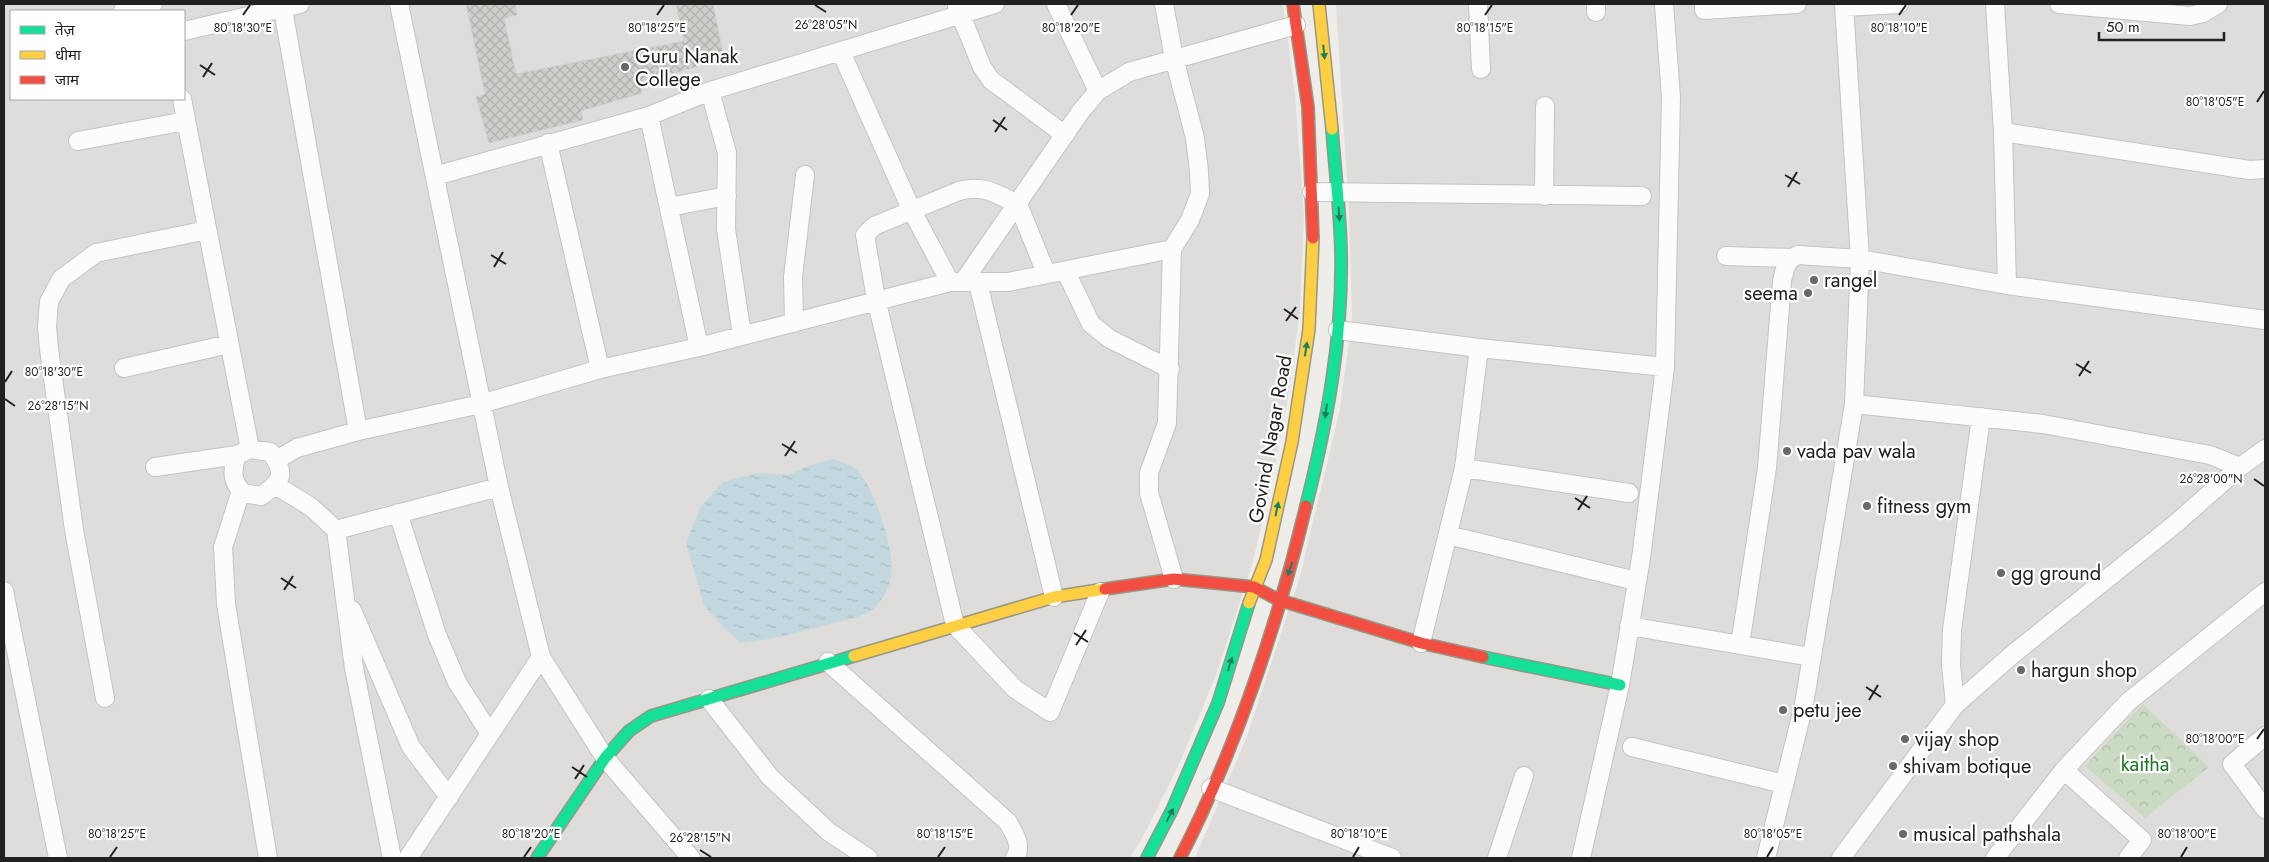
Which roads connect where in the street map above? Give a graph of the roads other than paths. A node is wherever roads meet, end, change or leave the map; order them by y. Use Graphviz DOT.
graph roads {
  1 [pos="153,4"];
  2 [pos="399,4"];
  3 [pos="995,4"];
  4 [pos="1056,4"];
  5 [pos="1164,4"];
  6 [pos="1293,4"];
  7 [pos="1319,4"];
  8 [pos="1478,4"];
  9 [pos="1664,4"];
  10 [pos="1704,4"];
  11 [pos="1797,4"];
  12 [pos="1898,4"];
  13 [pos="1995,4"];
  14 [pos="2059,4"];
  15 [pos="2218,4"];
  16 [pos="288,5"];
  17 [pos="1844,5"];
  18 [pos="127,10"];
  19 [pos="958,10"];
  20 [pos="1296,25"];
  21 [pos="185,31"];
  22 [pos="841,52"];
  23 [pos="1174,58"];
  24 [pos="1481,69"];
  25 [pos="1098,91"];
  26 [pos="710,92"];
  27 [pos="182,100"];
  28 [pos="1544,106"];
  29 [pos="649,116"];
  30 [pos="186,121"];
  31 [pos="2003,132"];
  32 [pos="1065,135"];
  33 [pos="78,141"];
  34 [pos="548,143"];
  35 [pos="2265,168"];
  36 [pos="805,175"];
  37 [pos="435,176"];
  38 [pos="1337,191"];
  39 [pos="1312,192"];
  40 [pos="727,196"];
  41 [pos="1544,196"];
  42 [pos="1642,196"];
  43 [pos="1018,204"];
  44 [pos="669,207"];
  45 [pos="912,211"];
  46 [pos="207,230"];
  47 [pos="1172,250"];
  48 [pos="1726,256"];
  49 [pos="1790,258"];
  50 [pos="1860,259"];
  51 [pos="1066,272"];
  52 [pos="1046,273"];
  53 [pos="964,282"];
  54 [pos="2007,285"];
  55 [pos="876,300"];
  56 [pos="2265,320"];
  57 [pos="794,323"];
  58 [pos="1338,330"];
  59 [pos="742,335"];
  60 [pos="229,344"];
  61 [pos="699,347"];
  62 [pos="1479,348"];
  63 [pos="1665,367"];
  64 [pos="124,368"];
  65 [pos="600,369"];
  66 [pos="1170,369"];
  67 [pos="481,404"];
  68 [pos="1854,404"];
  69 [pos="1982,417"];
  70 [pos="358,431"];
  71 [pos="2265,449"];
  72 [pos="243,452"];
  73 [pos="276,460"];
  74 [pos="155,467"];
  75 [pos="2240,467"];
  76 [pos="1464,468"];
  77 [pos="277,486"];
  78 [pos="499,487"];
  79 [pos="241,491"];
  80 [pos="1629,493"];
  81 [pos="398,513"];
  82 [pos="336,530"];
  83 [pos="1448,535"];
  84 [pos="1174,579"];
  85 [pos="1636,581"];
  86 [pos="1254,587"];
  87 [pos="4,591"];
  88 [pos="1100,592"];
  89 [pos="2265,592"];
  90 [pos="345,594"];
  91 [pos="1054,597"];
  92 [pos="1279,600"];
  93 [pos="955,625"];
  94 [pos="1630,626"];
  95 [pos="8,637"];
  96 [pos="1420,643"];
  97 [pos="1740,645"];
  98 [pos="541,656"];
  99 [pos="1811,657"];
  100 [pos="828,662"];
  101 [pos="1620,685"];
  102 [pos="105,698"];
  103 [pos="709,699"];
  104 [pos="1955,705"];
  105 [pos="490,734"];
  106 [pos="2265,736"];
  107 [pos="1632,747"];
  108 [pos="605,758"];
  109 [pos="2064,770"];
  110 [pos="1524,776"];
  111 [pos="1784,784"];
  112 [pos="1210,788"];
  113 [pos="449,797"];
  114 [pos="2265,809"];
  115 [pos="1364,853"];
  116 [pos="683,855"];
  117 [pos="58,858"];
  118 [pos="268,858"];
  119 [pos="392,858"];
  120 [pos="408,858"];
  121 [pos="537,858"];
  122 [pos="868,858"];
  123 [pos="1015,858"];
  124 [pos="1147,858"];
  125 [pos="1180,858"];
  126 [pos="1392,858"];
  127 [pos="1497,858"];
  128 [pos="1581,858"];
  129 [pos="1766,858"];
  130 [pos="1841,858"];
  131 [pos="1995,858"];
  132 [pos="2128,858"];
  1 -- 18 [label="street"];
  2 -- 37 [label="street"];
  3 -- 19 [label="street"];
  4 -- 25 [label="street"];
  5 -- 23 [label="street"];
  6 -- 20 [label="main road, Govind Nagar Road"];
  7 -- 38 [label="main road, one-way"];
  8 -- 24 [label="street"];
  9 -- 63 [label="street"];
  10 -- 11 [label="street"];
  12 -- 17 [label="street"];
  13 -- 31 [label="street"];
  14 -- 15 [label="street"];
  16 -- 21 [label="street"];
  16 -- 70 [label="street"];
  17 -- 50 [label="street"];
  19 -- 22 [label="street"];
  19 -- 32 [label="street"];
  20 -- 23 [label="street"];
  20 -- 39 [label="main road, Govind Nagar Road"];
  22 -- 26 [label="street"];
  22 -- 45 [label="street"];
  23 -- 25 [label="street"];
  23 -- 47 [label="street"];
  25 -- 32 [label="street"];
  26 -- 29 [label="street"];
  26 -- 40 [label="street"];
  27 -- 30 [label="street"];
  28 -- 41 [label="street"];
  29 -- 34 [label="street"];
  29 -- 44 [label="street"];
  30 -- 33 [label="street"];
  30 -- 46 [label="street"];
  31 -- 35 [label="street"];
  31 -- 54 [label="street"];
  32 -- 43 [label="street"];
  34 -- 37 [label="street"];
  34 -- 65 [label="street"];
  36 -- 57 [label="street"];
  37 -- 67 [label="street"];
  38 -- 39 [label="street"];
  38 -- 41 [label="street"];
  38 -- 58 [label="main road, one-way"];
  86 -- 39 [label="main road, Govind Nagar Road, one-way"];
  40 -- 44 [label="street"];
  40 -- 59 [label="street"];
  41 -- 42 [label="street"];
  43 -- 45 [label="street"];
  43 -- 52 [label="street"];
  43 -- 53 [label="street"];
  44 -- 61 [label="street"];
  45 -- 53 [label="street"];
  45 -- 55 [label="street"];
  46 -- 60 [label="street"];
  46 -- 102 [label="street"];
  47 -- 51 [label="street"];
  47 -- 66 [label="street"];
  48 -- 49 [label="street"];
  49 -- 50 [label="street"];
  49 -- 97 [label="street"];
  50 -- 54 [label="street"];
  50 -- 68 [label="street"];
  51 -- 52 [label="street"];
  51 -- 66 [label="street"];
  52 -- 53 [label="street"];
  53 -- 55 [label="street"];
  53 -- 91 [label="street"];
  54 -- 56 [label="street"];
  55 -- 57 [label="street"];
  55 -- 93 [label="street"];
  57 -- 59 [label="street"];
  58 -- 62 [label="street"];
  58 -- 92 [label="main road, one-way"];
  59 -- 61 [label="street"];
  60 -- 64 [label="street"];
  60 -- 72 [label="street"];
  61 -- 65 [label="street"];
  62 -- 63 [label="street"];
  62 -- 76 [label="street"];
  63 -- 85 [label="street"];
  65 -- 67 [label="street"];
  66 -- 84 [label="street"];
  67 -- 70 [label="street"];
  67 -- 78 [label="street"];
  68 -- 69 [label="street"];
  68 -- 99 [label="street"];
  69 -- 75 [label="street"];
  69 -- 104 [label="street"];
  70 -- 73 [label="street"];
  71 -- 75 [label="street"];
  72 -- 73 [label="street"];
  72 -- 74 [label="street"];
  72 -- 79 [label="street"];
  73 -- 77 [label="street"];
  75 -- 104 [label="street"];
  76 -- 80 [label="street"];
  76 -- 83 [label="street"];
  77 -- 79 [label="street"];
  77 -- 82 [label="street"];
  78 -- 81 [label="street"];
  78 -- 98 [label="street"];
  79 -- 118 [label="street"];
  81 -- 82 [label="street"];
  81 -- 105 [label="street"];
  82 -- 90 [label="street"];
  83 -- 85 [label="street"];
  83 -- 96 [label="street"];
  84 -- 86 [label="main road"];
  84 -- 88 [label="main road"];
  85 -- 94 [label="street"];
  86 -- 92 [label="main road"];
  124 -- 86 [label="main road, Govind Nagar Road, one-way"];
  87 -- 95 [label="street"];
  88 -- 91 [label="main road"];
  88 -- 93 [label="street"];
  89 -- 109 [label="street"];
  90 -- 113 [label="street"];
  90 -- 119 [label="street"];
  91 -- 93 [label="main road"];
  92 -- 96 [label="main road"];
  92 -- 112 [label="main road"];
  93 -- 100 [label="main road"];
  94 -- 97 [label="street"];
  94 -- 101 [label="street"];
  95 -- 117 [label="street"];
  96 -- 101 [label="main road"];
  97 -- 99 [label="street"];
  98 -- 105 [label="street"];
  98 -- 108 [label="street"];
  99 -- 111 [label="street"];
  100 -- 103 [label="main road"];
  100 -- 123 [label="street"];
  101 -- 128 [label="street"];
  103 -- 108 [label="main road"];
  103 -- 122 [label="street"];
  104 -- 130 [label="street"];
  105 -- 113 [label="street"];
  106 -- 114 [label="street"];
  107 -- 111 [label="street"];
  108 -- 116 [label="street"];
  108 -- 121 [label="main road"];
  109 -- 131 [label="street"];
  109 -- 132 [label="street"];
  110 -- 127 [label="street"];
  111 -- 129 [label="street"];
  112 -- 115 [label="street"];
  112 -- 125 [label="main road"];
  113 -- 120 [label="street"];
  115 -- 126 [label="street"];
}
